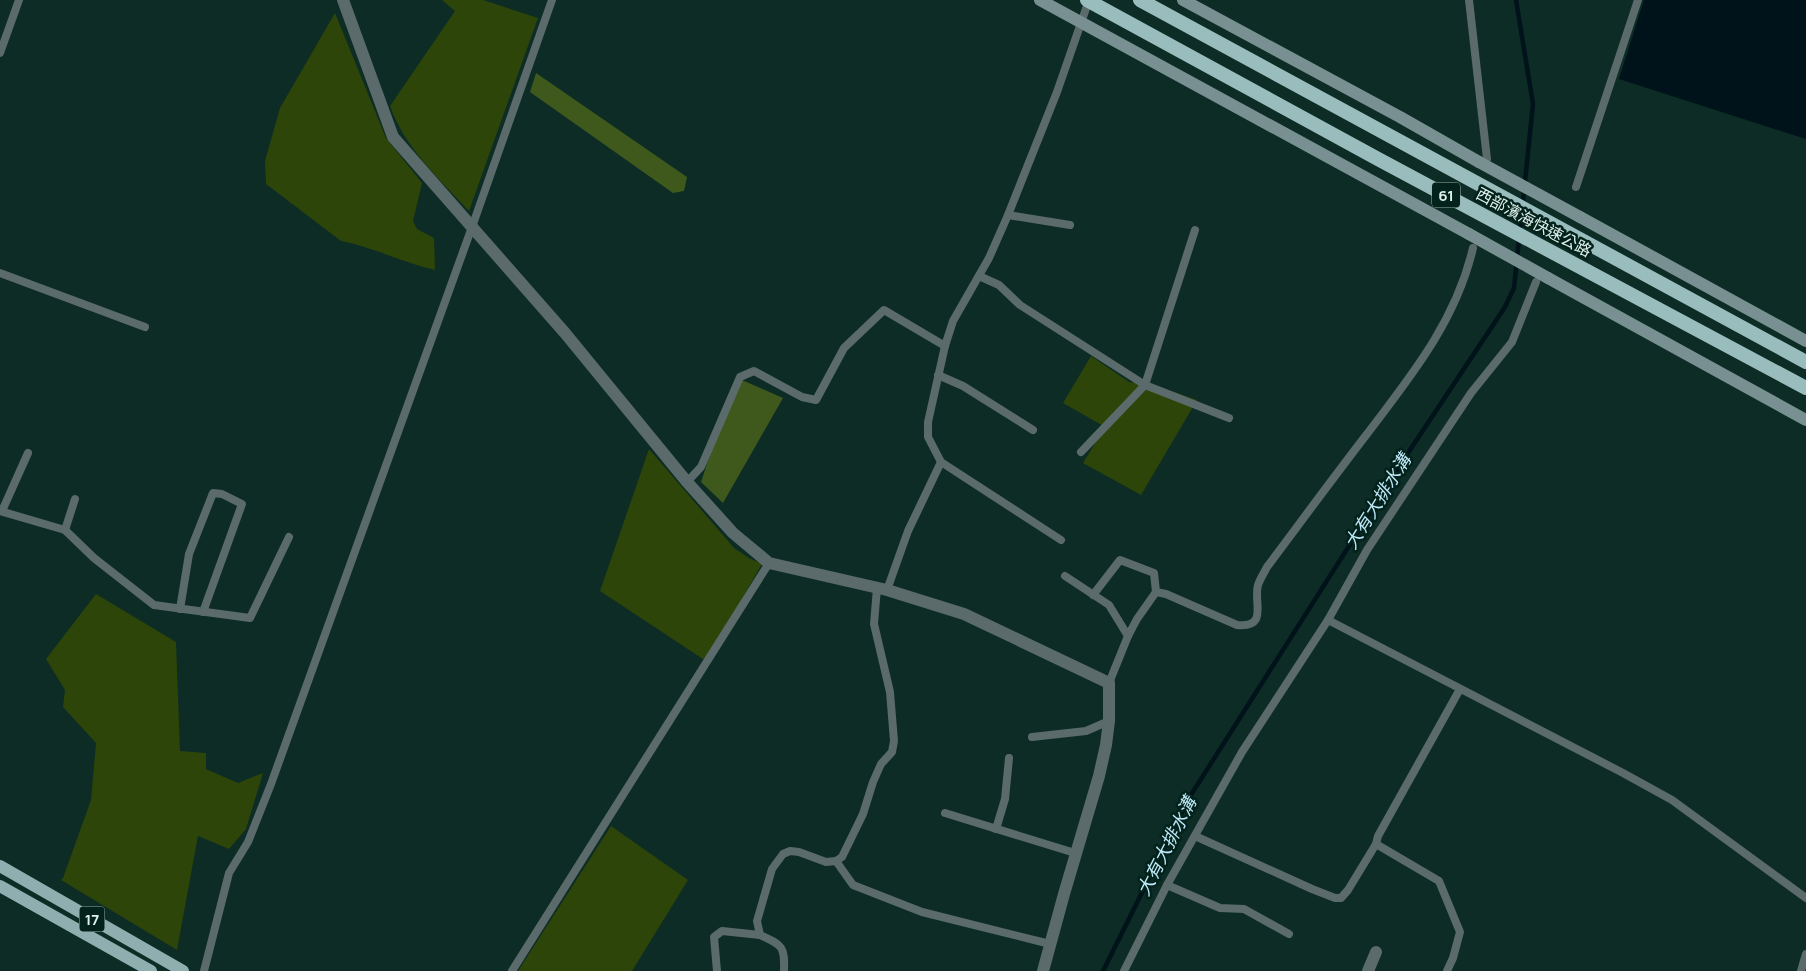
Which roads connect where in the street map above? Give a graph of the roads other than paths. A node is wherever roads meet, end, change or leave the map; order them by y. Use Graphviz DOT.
graph roads {
  1 [pos="20,0"];
  2 [pos="343,0"];
  3 [pos="552,0"];
  4 [pos="1040,0"];
  5 [pos="1088,0"];
  6 [pos="1140,0"];
  7 [pos="1183,0"];
  8 [pos="1469,0"];
  9 [pos="1638,0"];
  10 [pos="1081,22"];
  11 [pos="0,53"];
  12 [pos="1483,161"];
  13 [pos="1576,187"];
  14 [pos="1008,215"];
  15 [pos="1070,225"];
  16 [pos="472,227"];
  17 [pos="1195,230"];
  18 [pos="1473,248"];
  19 [pos="0,273"];
  20 [pos="979,276"];
  21 [pos="1542,280"];
  22 [pos="145,327"];
  23 [pos="1806,341"];
  24 [pos="945,346"];
  25 [pos="1806,362"];
  26 [pos="938,375"];
  27 [pos="1145,385"];
  28 [pos="1806,388"];
  29 [pos="1230,418"];
  30 [pos="1806,420"];
  31 [pos="1033,430"];
  32 [pos="1081,452"];
  33 [pos="28,453"];
  34 [pos="942,462"];
  35 [pos="687,482"];
  36 [pos="75,499"];
  37 [pos="1,511"];
  38 [pos="65,530"];
  39 [pos="289,538"];
  40 [pos="1060,540"];
  41 [pos="769,563"];
  42 [pos="1065,576"];
  43 [pos="882,589"];
  44 [pos="1156,592"];
  45 [pos="1093,595"];
  46 [pos="180,609"];
  47 [pos="203,612"];
  48 [pos="1328,620"];
  49 [pos="1128,636"];
  50 [pos="1109,683"];
  51 [pos="1460,689"];
  52 [pos="1109,721"];
  53 [pos="1032,737"];
  54 [pos="1009,758"];
  55 [pos="945,813"];
  56 [pos="996,828"];
  57 [pos="1194,836"];
  58 [pos="1376,844"];
  59 [pos="1076,853"];
  60 [pos="836,861"];
  61 [pos="0,866"];
  62 [pos="1167,884"];
  63 [pos="0,886"];
  64 [pos="1806,898"];
  65 [pos="1289,934"];
  66 [pos="760,935"];
  67 [pos="1050,944"];
  68 [pos="1376,952"];
  69 [pos="1806,954"];
  70 [pos="152,971"];
  71 [pos="183,971"];
  72 [pos="204,971"];
  73 [pos="512,971"];
  74 [pos="717,971"];
  75 [pos="784,971"];
  76 [pos="1043,971"];
  77 [pos="1124,971"];
  78 [pos="1368,971"];
  79 [pos="1447,971"];
  80 [pos="1801,971"];
  1 -- 11 [label="lane"];
  2 -- 16 [label="street"];
  3 -- 16 [label="lane"];
  4 -- 10 [label="main road"];
  5 -- 10 [label="lane"];
  5 -- 28 [label="highway, 西部濱海快速公路 / 61, bridge"];
  6 -- 25 [label="highway, 西部濱海快速公路 / 61, bridge"];
  7 -- 12 [label="main road"];
  8 -- 12 [label="lane"];
  9 -- 13 [label="lane"];
  10 -- 14 [label="lane"];
  10 -- 21 [label="main road, bridge"];
  12 -- 23 [label="main road, bridge"];
  14 -- 15 [label="lane"];
  14 -- 20 [label="lane"];
  16 -- 35 [label="street"];
  16 -- 72 [label="lane"];
  17 -- 27 [label="lane"];
  18 -- 44 [label="lane"];
  19 -- 22 [label="lane"];
  20 -- 24 [label="lane"];
  20 -- 27 [label="lane"];
  21 -- 30 [label="main road"];
  21 -- 48 [label="lane"];
  24 -- 26 [label="lane"];
  24 -- 35 [label="lane"];
  26 -- 31 [label="lane"];
  26 -- 34 [label="lane"];
  27 -- 29 [label="lane"];
  27 -- 32 [label="lane"];
  33 -- 37 [label="lane"];
  34 -- 40 [label="lane"];
  34 -- 43 [label="lane"];
  35 -- 41 [label="street"];
  36 -- 38 [label="lane"];
  37 -- 38 [label="lane"];
  38 -- 46 [label="lane"];
  39 -- 47 [label="lane"];
  41 -- 43 [label="street"];
  41 -- 73 [label="lane"];
  42 -- 45 [label="lane"];
  43 -- 50 [label="street"];
  43 -- 60 [label="lane"];
  44 -- 45 [label="lane"];
  44 -- 49 [label="lane"];
  45 -- 49 [label="lane"];
  46 -- 47 [label="lane"];
  46 -- 47 [label="lane"];
  48 -- 51 [label="lane"];
  48 -- 57 [label="lane"];
  49 -- 50 [label="lane"];
  50 -- 52 [label="street"];
  51 -- 58 [label="lane"];
  51 -- 64 [label="lane"];
  52 -- 53 [label="lane"];
  52 -- 59 [label="street"];
  54 -- 56 [label="lane"];
  55 -- 56 [label="lane"];
  56 -- 59 [label="lane"];
  57 -- 58 [label="lane"];
  57 -- 62 [label="lane"];
  58 -- 79 [label="lane"];
  59 -- 67 [label="street"];
  60 -- 66 [label="lane"];
  60 -- 67 [label="lane"];
  61 -- 71 [label="main road, 17"];
  62 -- 65 [label="lane"];
  62 -- 77 [label="lane"];
  63 -- 70 [label="main road, 17"];
  66 -- 74 [label="lane"];
  66 -- 75 [label="lane"];
  67 -- 76 [label="street"];
  68 -- 78 [label="street"];
  69 -- 80 [label="lane"];
}
